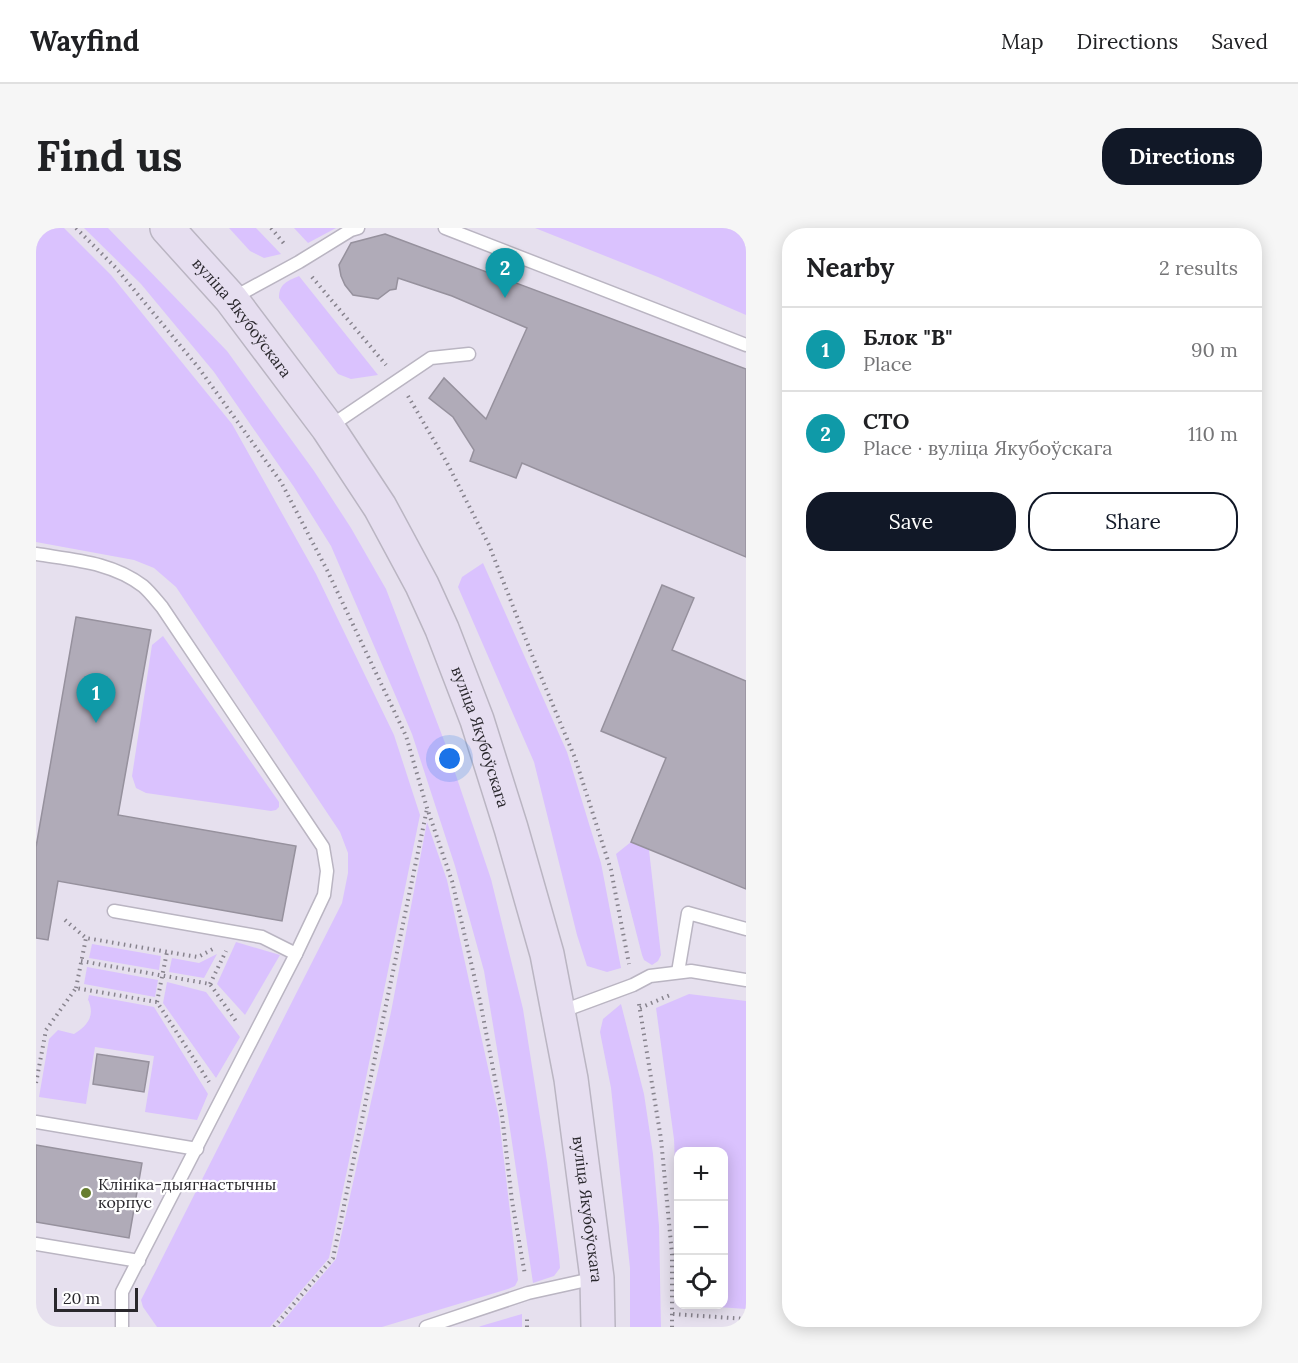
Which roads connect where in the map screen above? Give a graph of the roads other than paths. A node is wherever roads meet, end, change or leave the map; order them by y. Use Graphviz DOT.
graph roads {
  1 [pos="167,228"];
  2 [pos="358,228"];
  3 [pos="445,228"];
  4 [pos="231,299"];
  5 [pos="746,345"];
  6 [pos="469,354"];
  7 [pos="328,428"];
  8 [pos="36,554"];
  9 [pos="114,911"];
  10 [pos="746,929"];
  11 [pos="296,954"];
  12 [pos="678,972"];
  13 [pos="746,980"];
  14 [pos="559,1012"];
  15 [pos="36,1122"];
  16 [pos="196,1149"];
  17 [pos="36,1244"];
  18 [pos="139,1261"];
  19 [pos="597,1278"];
  20 [pos="122,1327"];
  21 [pos="426,1327"];
  22 [pos="598,1327"];
  1 -- 4 [label="main road, вуліца Якубоўскага"];
  2 -- 4 [label="lane"];
  3 -- 5 [label="lane"];
  4 -- 7 [label="main road, вуліца Якубоўскага"];
  6 -- 7 [label="lane"];
  7 -- 14 [label="main road, вуліца Якубоўскага"];
  8 -- 11 [label="lane"];
  9 -- 11 [label="lane"];
  10 -- 12 [label="lane"];
  11 -- 16 [label="lane"];
  12 -- 13 [label="lane"];
  12 -- 14 [label="lane"];
  14 -- 19 [label="main road, вуліца Якубоўскага"];
  15 -- 16 [label="lane"];
  16 -- 18 [label="lane"];
  17 -- 18 [label="lane"];
  18 -- 20 [label="lane"];
  19 -- 21 [label="lane"];
  19 -- 22 [label="main road, вуліца Якубоўскага"];
}
